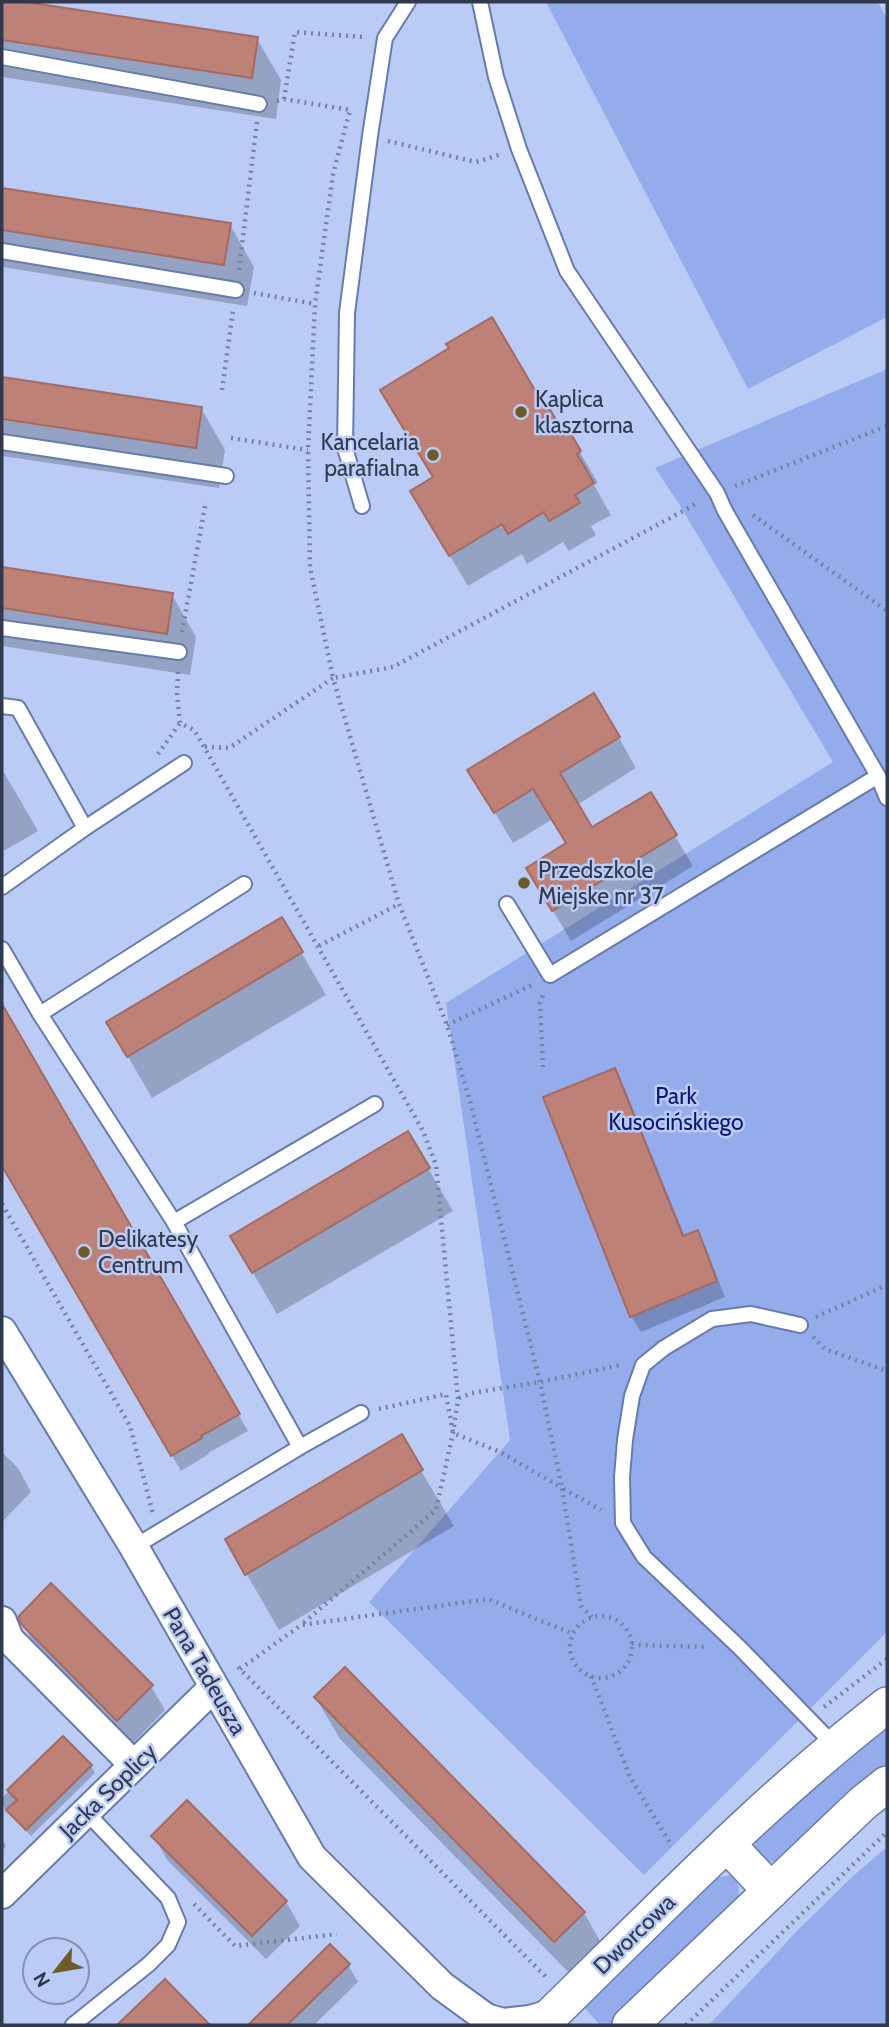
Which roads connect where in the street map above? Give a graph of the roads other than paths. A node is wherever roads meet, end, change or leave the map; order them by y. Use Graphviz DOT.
graph roads {
  1 [pos="408,2"];
  2 [pos="480,2"];
  3 [pos="2,57"];
  4 [pos="259,104"];
  5 [pos="2,251"];
  6 [pos="236,290"];
  7 [pos="2,442"];
  8 [pos="226,476"];
  9 [pos="362,506"];
  10 [pos="2,628"];
  11 [pos="179,652"];
  12 [pos="2,706"];
  13 [pos="184,763"];
  14 [pos="878,776"];
  15 [pos="887,798"];
  16 [pos="85,828"];
  17 [pos="244,884"];
  18 [pos="2,887"];
  19 [pos="507,904"];
  20 [pos="2,949"];
  21 [pos="40,1014"];
  22 [pos="375,1104"];
  23 [pos="174,1222"];
  24 [pos="800,1325"];
  25 [pos="2,1331"];
  26 [pos="361,1413"];
  27 [pos="300,1447"];
  28 [pos="146,1539"];
  29 [pos="2,1621"];
  30 [pos="214,1687"];
  31 [pos="887,1705"];
  32 [pos="836,1747"];
  33 [pos="134,1765"];
  34 [pos="887,1784"];
  35 [pos="86,1812"];
  36 [pos="727,1844"];
  37 [pos="771,1891"];
  38 [pos="2,1894"];
  39 [pos="442,1986"];
  40 [pos="554,2013"];
  41 [pos="73,2025"];
  42 [pos="466,2025"];
  43 [pos="630,2025"];
  1 -- 9 [label="lane"];
  2 -- 14 [label="lane"];
  3 -- 4 [label="lane"];
  5 -- 6 [label="lane"];
  7 -- 8 [label="lane"];
  10 -- 11 [label="lane"];
  12 -- 16 [label="lane"];
  13 -- 16 [label="lane"];
  14 -- 15 [label="lane"];
  14 -- 19 [label="lane"];
  16 -- 18 [label="lane"];
  17 -- 21 [label="lane"];
  20 -- 21 [label="lane"];
  21 -- 23 [label="lane"];
  22 -- 23 [label="lane"];
  23 -- 27 [label="lane"];
  24 -- 32 [label="lane"];
  25 -- 28 [label="street, Pana Tadeusza"];
  26 -- 27 [label="lane"];
  27 -- 28 [label="lane"];
  28 -- 30 [label="street, Pana Tadeusza"];
  29 -- 33 [label="street"];
  30 -- 33 [label="street, Jacka Soplicy"];
  30 -- 39 [label="street, Pana Tadeusza"];
  31 -- 32 [label="street, Dworcowa"];
  32 -- 36 [label="street, Dworcowa"];
  33 -- 35 [label="street, Jacka Soplicy"];
  34 -- 37 [label="street"];
  35 -- 38 [label="street, Jacka Soplicy"];
  35 -- 41 [label="lane"];
  36 -- 37 [label="street"];
  36 -- 40 [label="street, Dworcowa"];
  37 -- 43 [label="street"];
  39 -- 40 [label="street, Pana Tadeusza"];
  39 -- 42 [label="street, Pana Tadeusza"];
}
